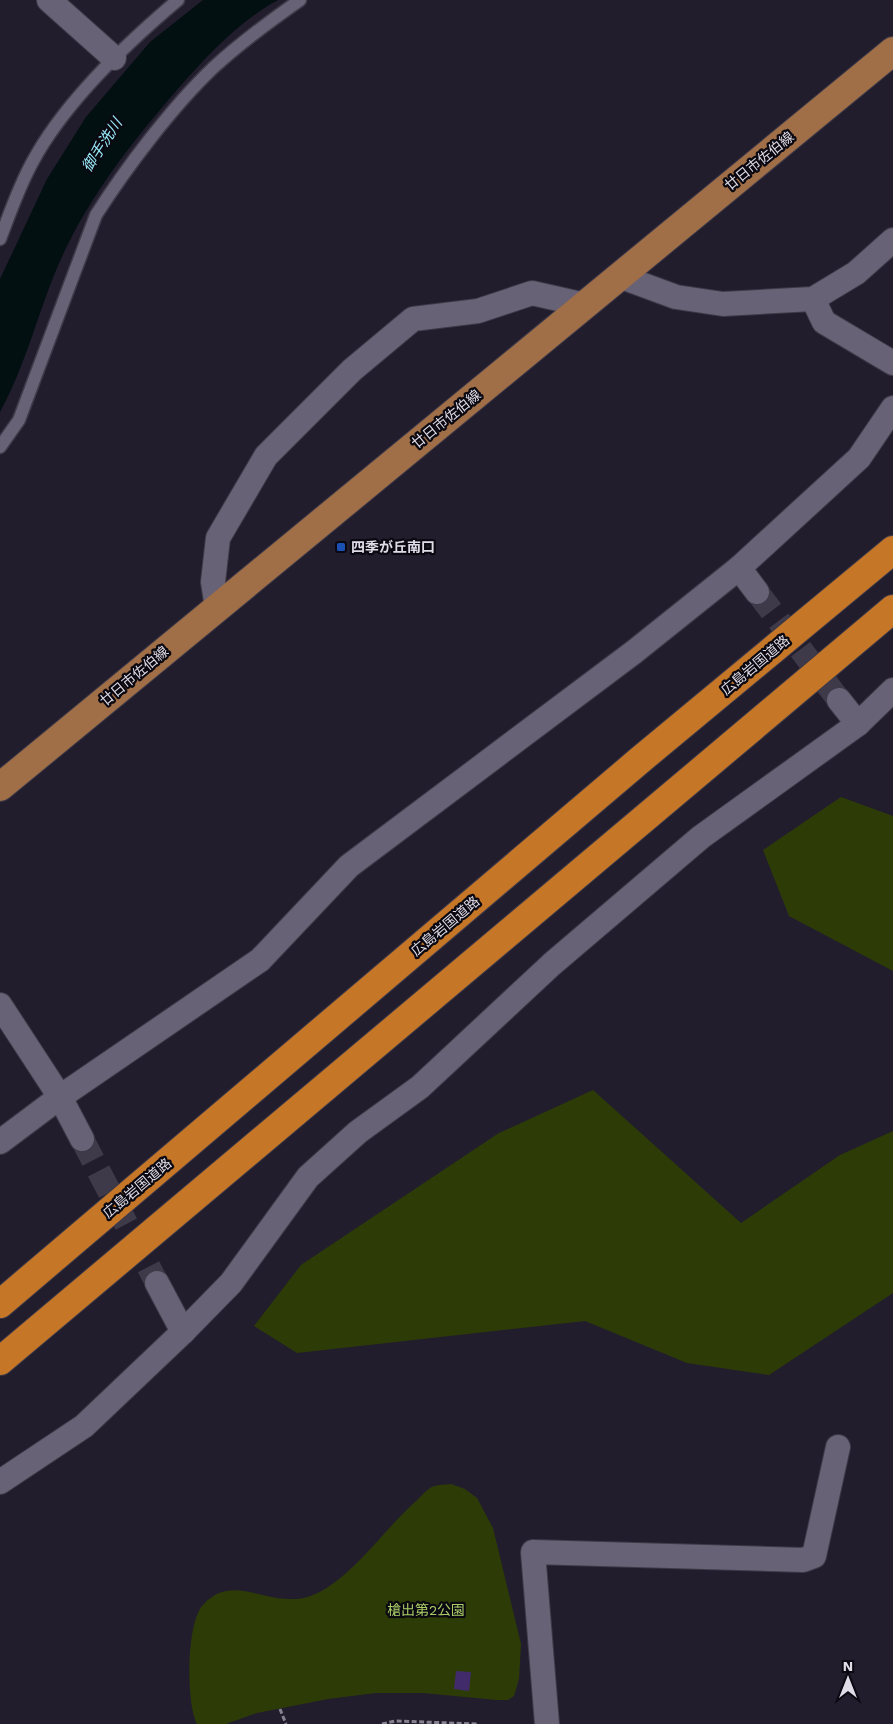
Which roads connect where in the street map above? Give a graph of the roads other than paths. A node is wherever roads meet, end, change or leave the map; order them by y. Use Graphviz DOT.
graph roads {
  1 [pos="49,0"];
  2 [pos="178,0"];
  3 [pos="300,0"];
  4 [pos="893,51"];
  5 [pos="114,58"];
  6 [pos="0,239"];
  7 [pos="893,240"];
  8 [pos="620,276"];
  9 [pos="813,299"];
  10 [pos="585,305"];
  11 [pos="893,363"];
  12 [pos="893,408"];
  13 [pos="0,447"];
  14 [pos="893,550"];
  15 [pos="739,568"];
  16 [pos="757,592"];
  17 [pos="217,608"];
  18 [pos="893,610"];
  19 [pos="893,690"];
  20 [pos="839,700"];
  21 [pos="858,724"];
  22 [pos="0,787"];
  23 [pos="0,1005"];
  24 [pos="60,1097"];
  25 [pos="82,1139"];
  26 [pos="0,1142"];
  27 [pos="157,1283"];
  28 [pos="0,1304"];
  29 [pos="183,1332"];
  30 [pos="0,1361"];
  31 [pos="838,1447"];
  32 [pos="0,1482"];
  33 [pos="547,1724"];
  1 -- 5 [label="street"];
  2 -- 5 [label="lane"];
  3 -- 13 [label="lane"];
  4 -- 8 [label="main road, 廿日市佐伯線"];
  5 -- 6 [label="lane"];
  7 -- 9 [label="street"];
  8 -- 9 [label="street"];
  8 -- 10 [label="main road, 廿日市佐伯線"];
  9 -- 11 [label="street"];
  10 -- 17 [label="main road, 廿日市佐伯線"];
  10 -- 17 [label="street"];
  12 -- 15 [label="street"];
  14 -- 28 [label="highway, 広島岩国道路"];
  15 -- 16 [label="street"];
  15 -- 24 [label="street"];
  17 -- 22 [label="main road, 廿日市佐伯線"];
  18 -- 30 [label="highway"];
  19 -- 21 [label="street"];
  20 -- 21 [label="street"];
  21 -- 29 [label="street"];
  23 -- 24 [label="street"];
  24 -- 25 [label="street"];
  24 -- 26 [label="street"];
  27 -- 29 [label="street"];
  29 -- 32 [label="street"];
  31 -- 33 [label="street"];
}
